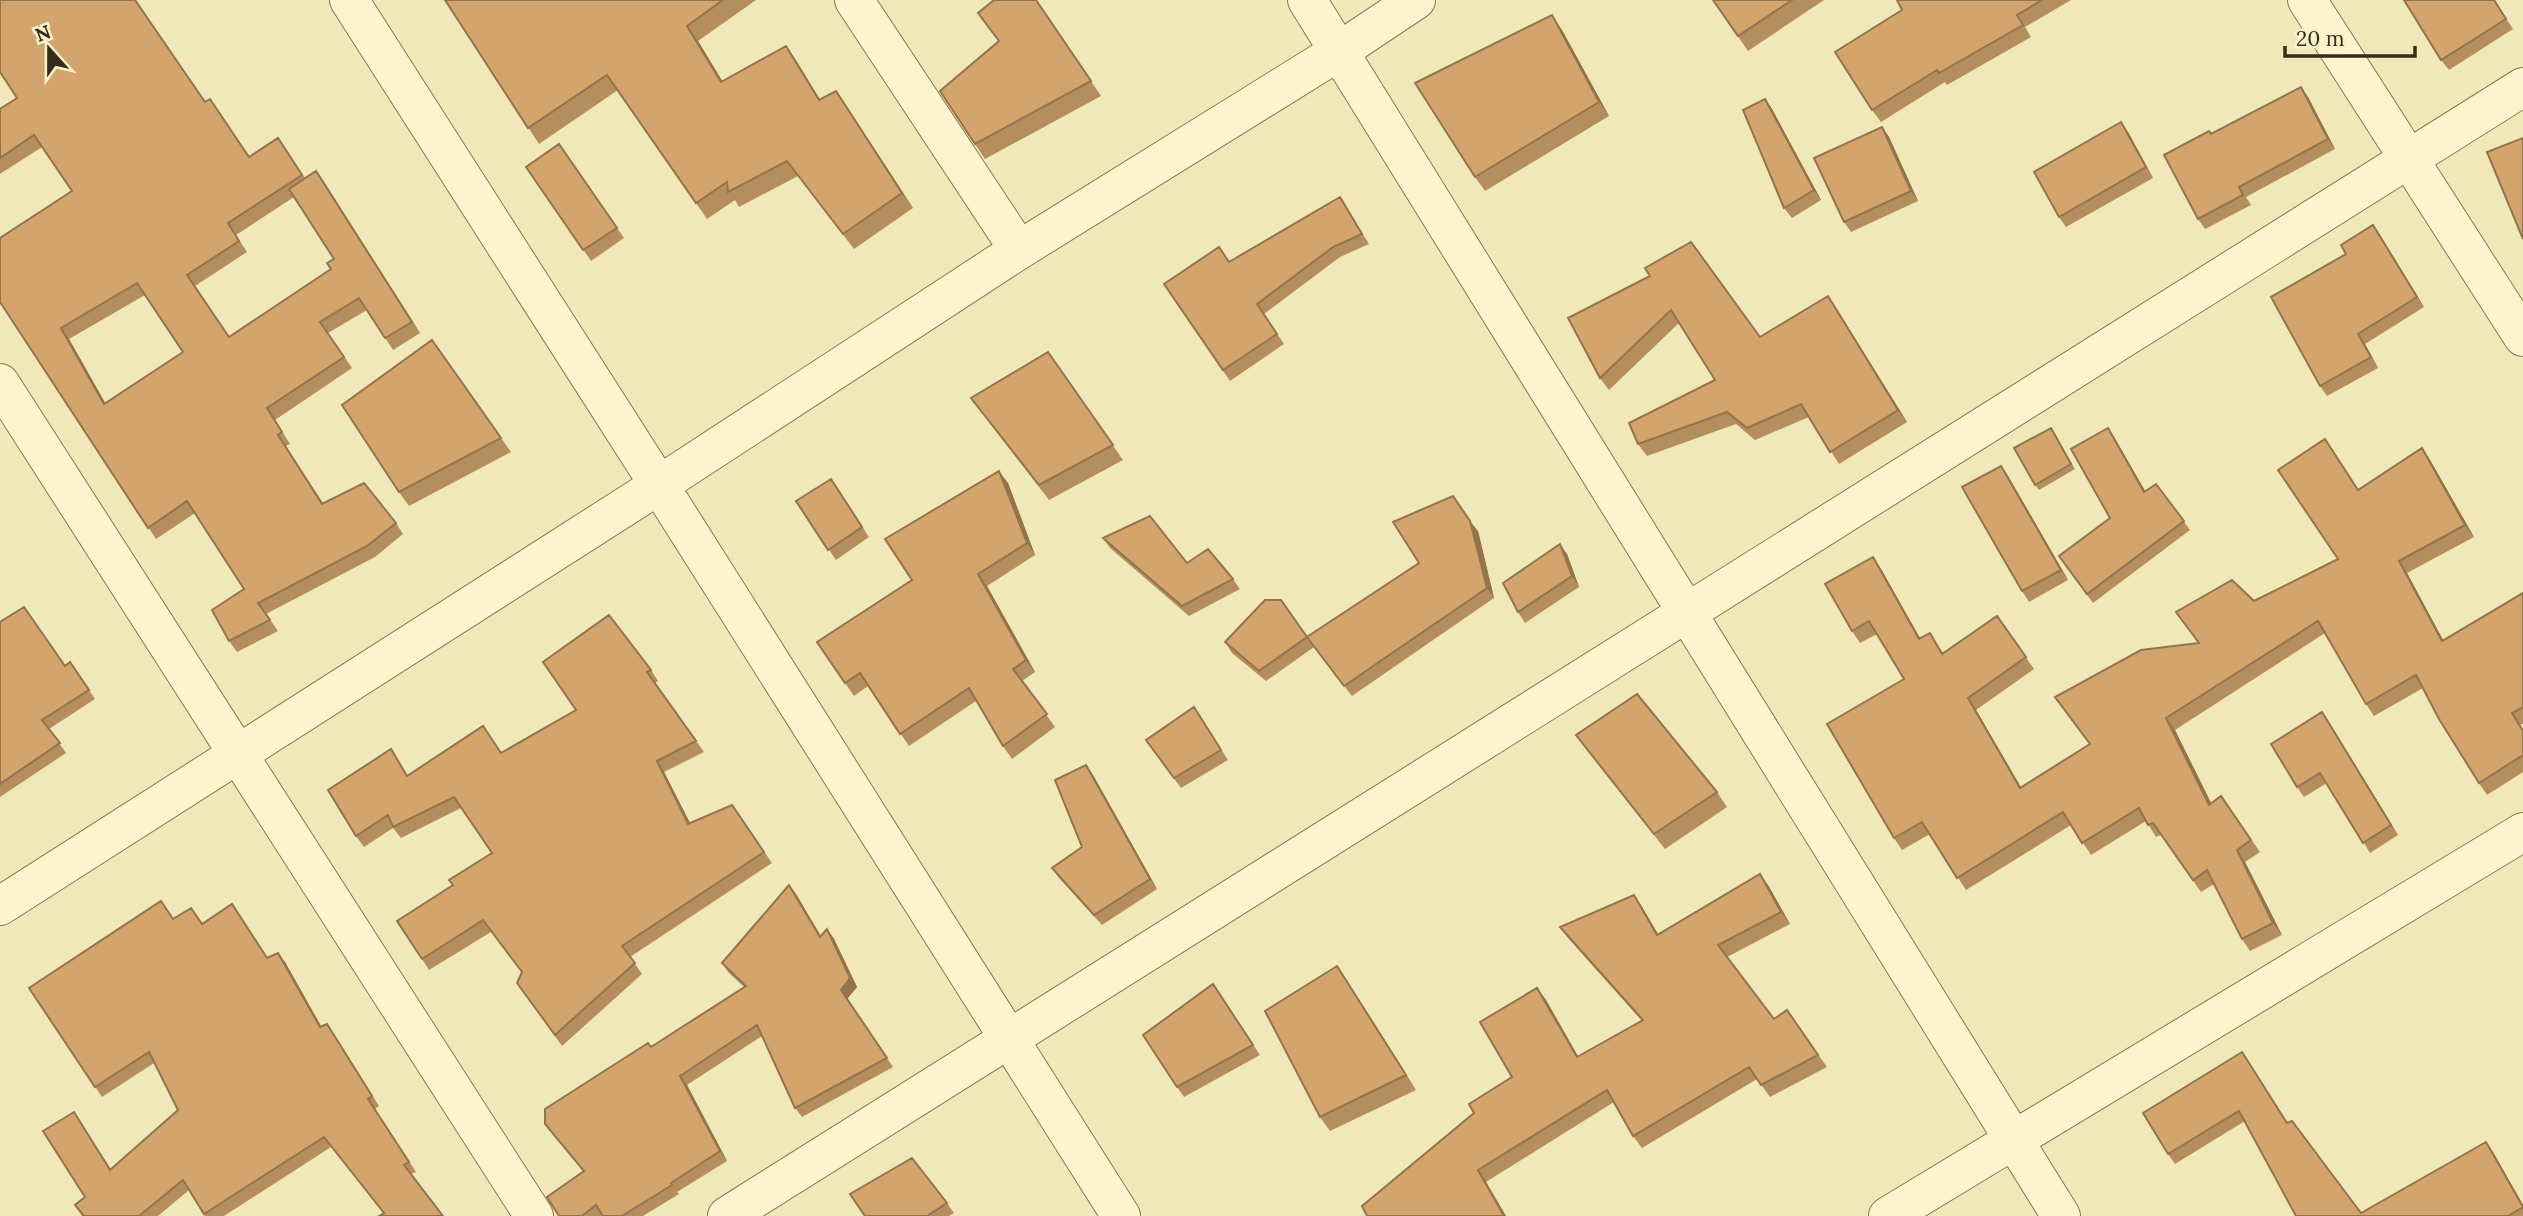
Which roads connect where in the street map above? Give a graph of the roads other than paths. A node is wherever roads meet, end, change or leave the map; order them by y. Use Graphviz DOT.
graph roads {
  1 [pos="349,0"];
  2 [pos="854,0"];
  3 [pos="1307,0"];
  4 [pos="1416,0"];
  5 [pos="2307,0"];
  6 [pos="1338,52"];
  7 [pos="2523,87"];
  8 [pos="2408,160"];
  9 [pos="1019,250"];
  10 [pos="2523,337"];
  11 [pos="0,383"];
  12 [pos="659,485"];
  13 [pos="1688,612"];
  14 [pos="237,755"];
  15 [pos="2523,832"];
  16 [pos="0,906"];
  17 [pos="1008,1037"];
  18 [pos="2013,1138"];
  19 [pos="534,1216"];
  20 [pos="727,1216"];
  21 [pos="1121,1216"];
  22 [pos="1888,1216"];
  23 [pos="2061,1216"];
  1 -- 12 [label="street"];
  2 -- 9 [label="street"];
  3 -- 6 [label="street"];
  4 -- 6 [label="street"];
  5 -- 8 [label="street"];
  6 -- 9 [label="street"];
  6 -- 13 [label="street"];
  7 -- 8 [label="street"];
  8 -- 10 [label="street"];
  8 -- 13 [label="street"];
  9 -- 12 [label="street"];
  11 -- 14 [label="street"];
  12 -- 14 [label="street"];
  12 -- 17 [label="street"];
  13 -- 17 [label="street"];
  13 -- 18 [label="street"];
  14 -- 16 [label="street"];
  14 -- 19 [label="street"];
  15 -- 18 [label="street"];
  17 -- 20 [label="street"];
  17 -- 21 [label="street"];
  18 -- 22 [label="street"];
  18 -- 23 [label="street"];
}
